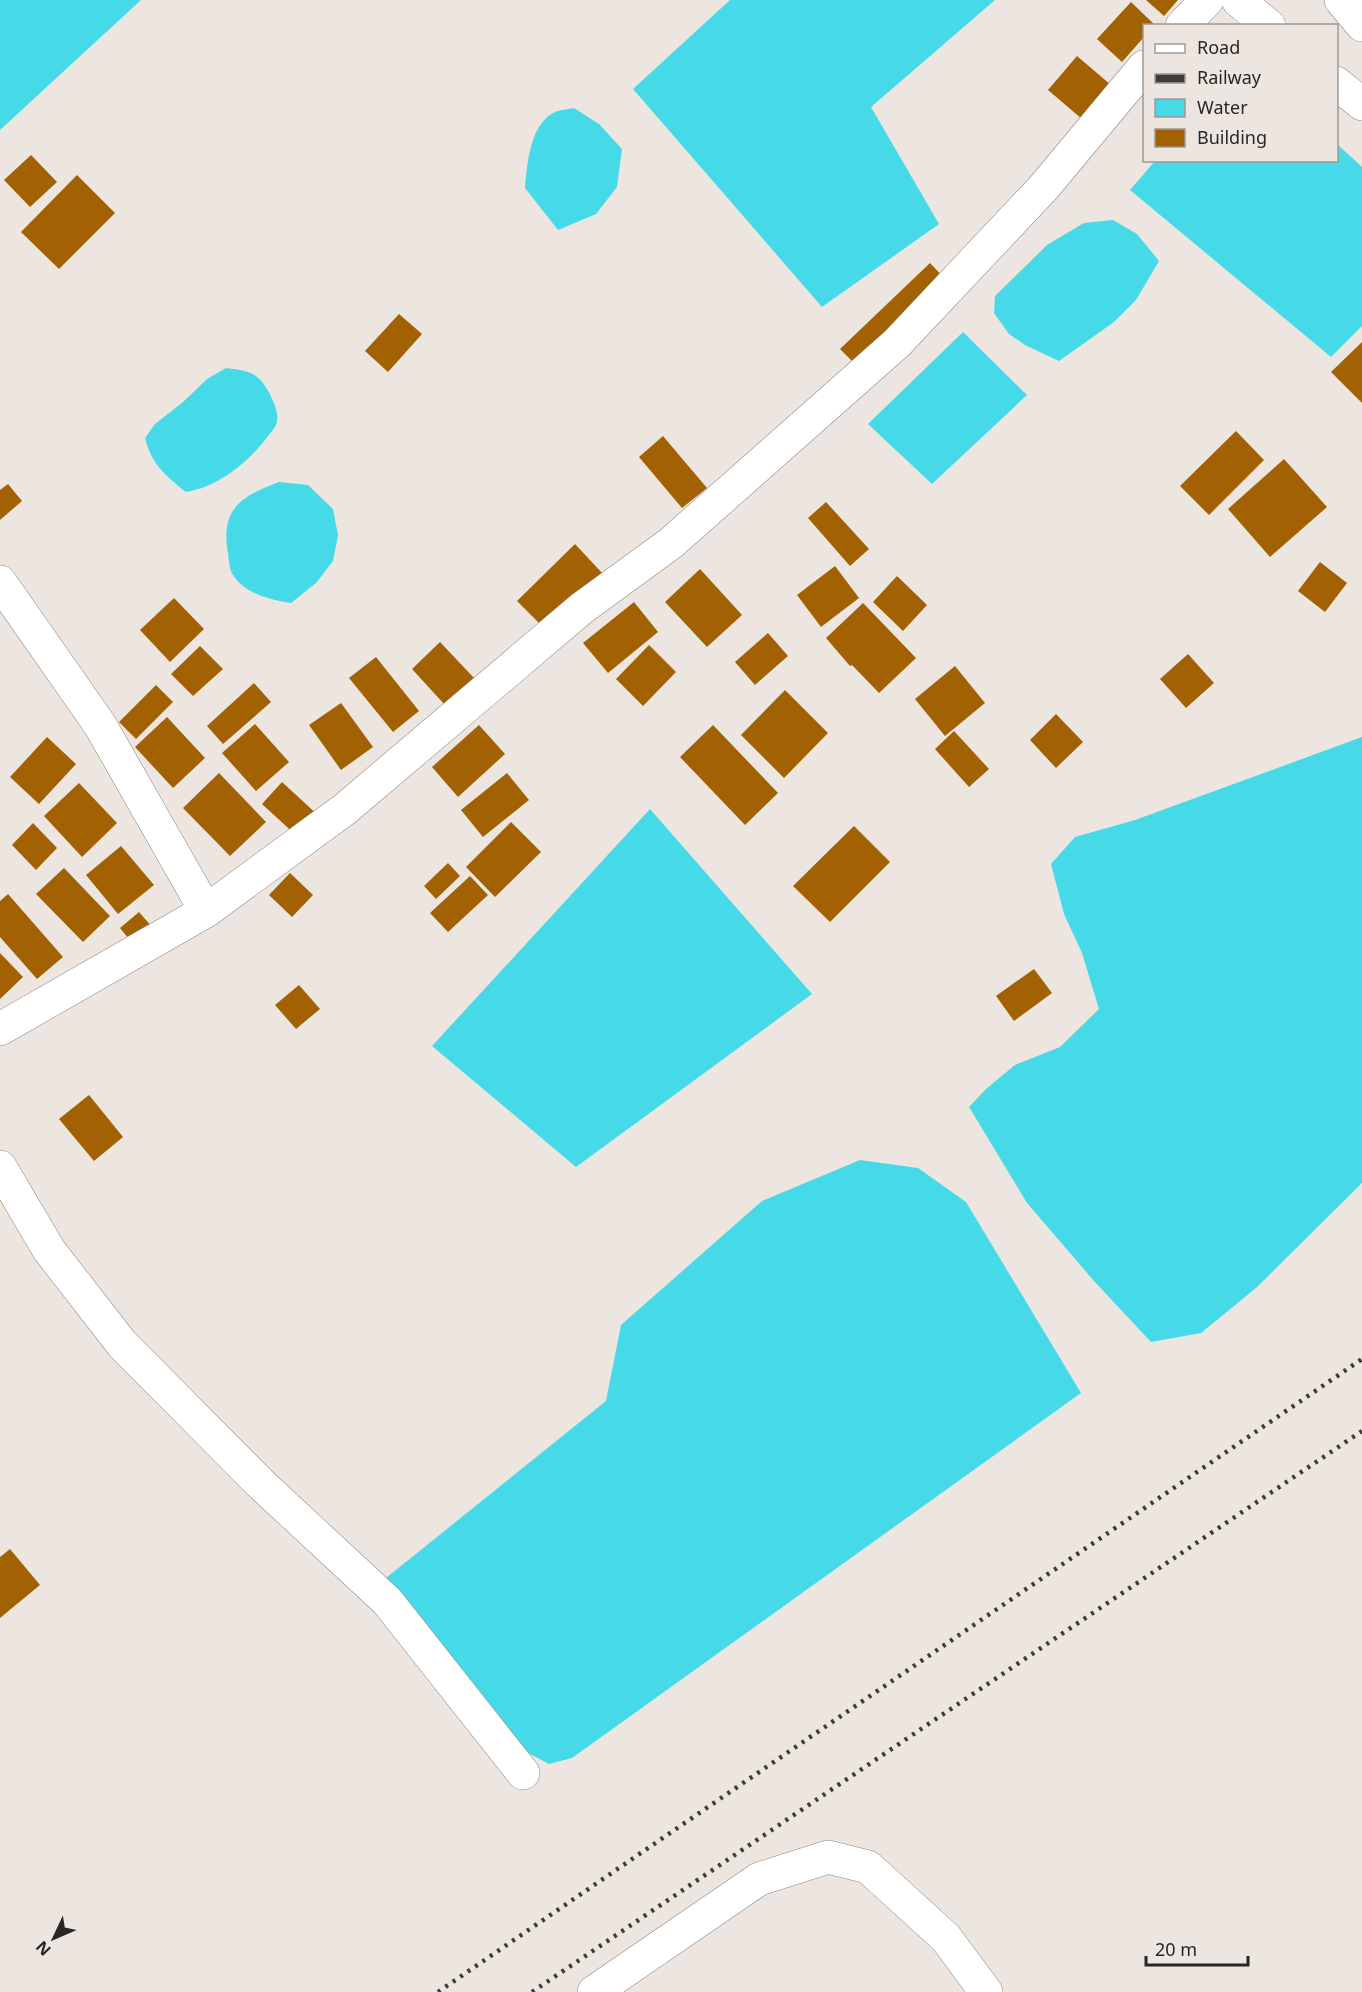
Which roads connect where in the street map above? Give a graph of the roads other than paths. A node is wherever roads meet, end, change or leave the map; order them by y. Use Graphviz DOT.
graph roads {
  1 [pos="1207,0"];
  2 [pos="1238,0"];
  3 [pos="1341,0"];
  4 [pos="1184,24"];
  5 [pos="1267,24"];
  6 [pos="1362,25"];
  7 [pos="1143,68"];
  8 [pos="1338,85"];
  9 [pos="1362,104"];
  10 [pos="0,582"];
  11 [pos="206,911"];
  12 [pos="0,1029"];
  13 [pos="0,1167"];
  14 [pos="523,1773"];
  15 [pos="594,1992"];
  16 [pos="986,1992"];
  1 -- 4 [label="street"];
  2 -- 5 [label="street"];
  3 -- 6 [label="street"];
  7 -- 11 [label="street"];
  8 -- 9 [label="street"];
  10 -- 11 [label="street"];
  11 -- 12 [label="street"];
  13 -- 14 [label="street"];
  15 -- 16 [label="street"];
}
